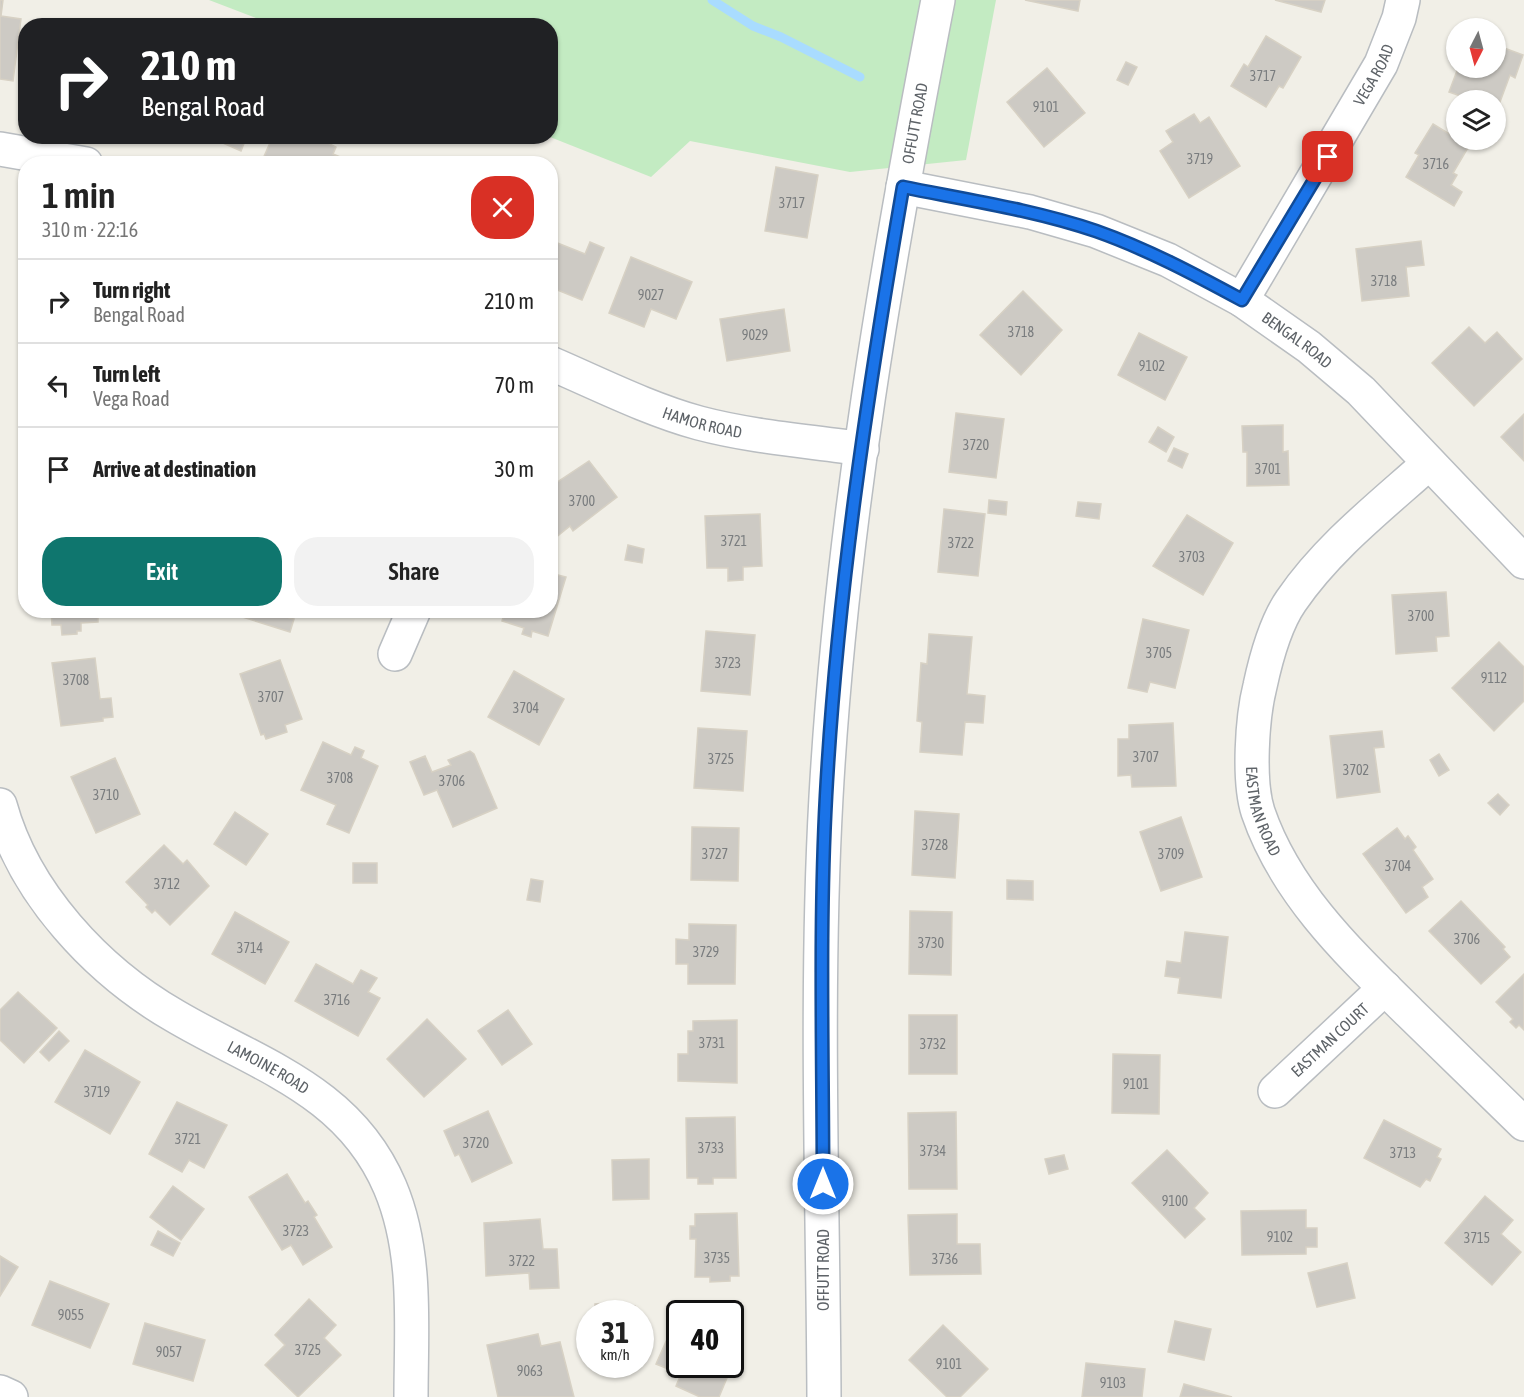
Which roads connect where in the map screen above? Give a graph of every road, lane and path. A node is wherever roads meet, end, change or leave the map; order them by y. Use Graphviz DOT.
graph roads {
  1 [pos="938,0"];
  2 [pos="1403,0"];
  3 [pos="0,149"];
  4 [pos="40,156"];
  5 [pos="903,187"];
  6 [pos="1242,300"];
  7 [pos="558,366"];
  8 [pos="862,449"];
  9 [pos="1429,463"];
  10 [pos="1524,562"];
  11 [pos="411,618"];
  12 [pos="395,654"];
  13 [pos="0,805"];
  14 [pos="1385,988"];
  15 [pos="1275,1091"];
  16 [pos="1524,1124"];
  17 [pos="0,1392"];
  18 [pos="10,1397"];
  19 [pos="411,1397"];
  20 [pos="824,1397"];
  1 -- 5 [label="street, OFFUTT ROAD"];
  2 -- 6 [label="street, VEGA ROAD"];
  3 -- 4 [label="street"];
  5 -- 6 [label="street, BENGAL ROAD"];
  5 -- 8 [label="street, OFFUTT ROAD"];
  6 -- 9 [label="street, BENGAL ROAD"];
  7 -- 8 [label="street, HAMOR ROAD"];
  8 -- 20 [label="street, OFFUTT ROAD"];
  9 -- 10 [label="street, BENGAL ROAD"];
  9 -- 14 [label="street, EASTMAN ROAD"];
  11 -- 12 [label="street"];
  13 -- 19 [label="street, LAMOINE ROAD"];
  14 -- 15 [label="street, EASTMAN COURT"];
  14 -- 16 [label="street, EASTMAN ROAD"];
  17 -- 18 [label="street"];
}
